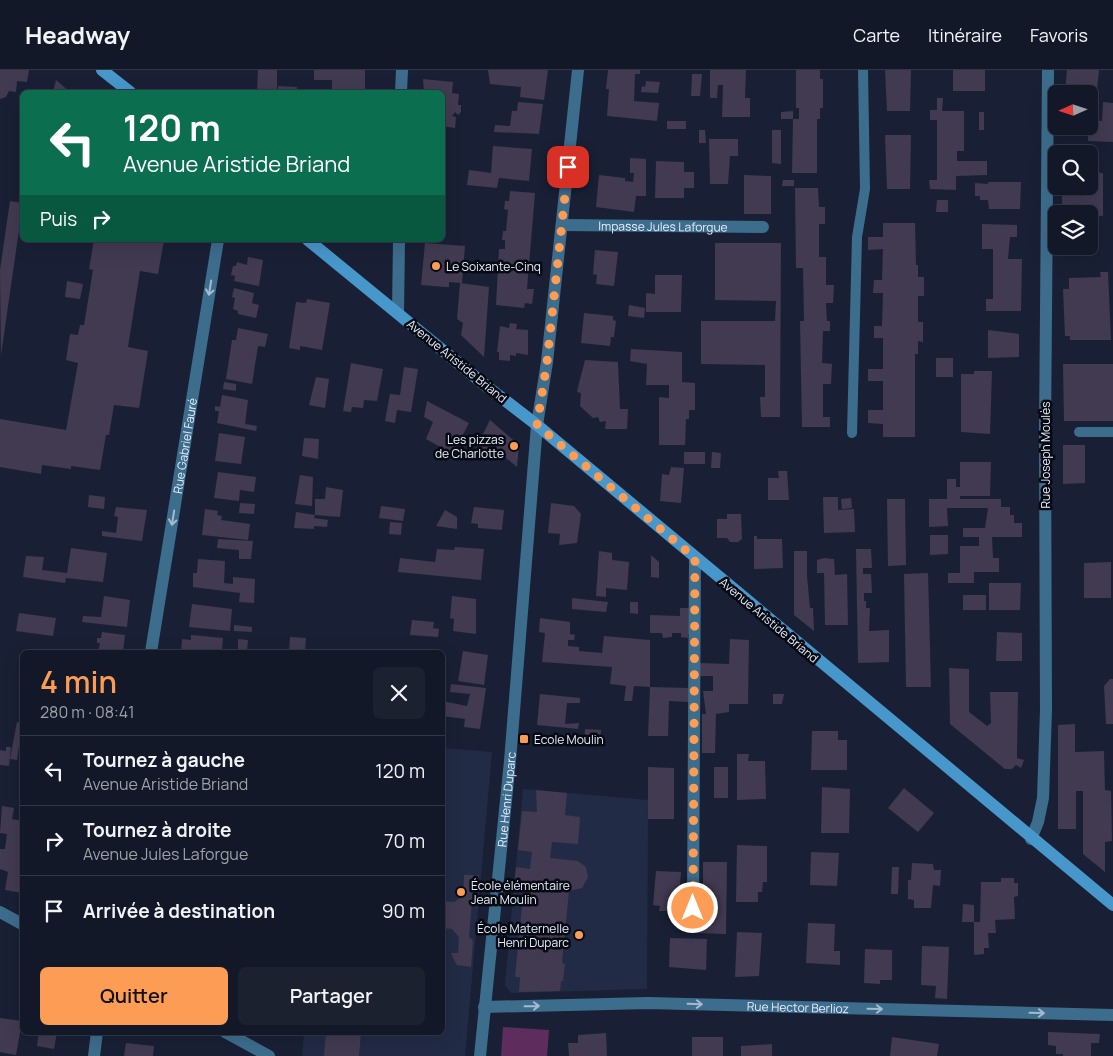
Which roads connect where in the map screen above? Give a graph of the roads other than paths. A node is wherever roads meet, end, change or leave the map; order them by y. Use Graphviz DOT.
graph roads {
  1 [pos="102,70"];
  2 [pos="402,70"];
  3 [pos="578,70"];
  4 [pos="863,70"];
  5 [pos="1048,70"];
  6 [pos="127,90"];
  7 [pos="401,90"];
  8 [pos="562,225"];
  9 [pos="763,227"];
  10 [pos="218,242"];
  11 [pos="310,242"];
  12 [pos="399,242"];
  13 [pos="398,313"];
  14 [pos="537,425"];
  15 [pos="1079,432"];
  16 [pos="1113,432"];
  17 [pos="852,433"];
  18 [pos="695,558"];
  19 [pos="151,650"];
  20 [pos="1031,839"];
  21 [pos="1113,905"];
  22 [pos="693,908"];
  23 [pos="0,912"];
  24 [pos="20,923"];
  25 [pos="484,1007"];
  26 [pos="1113,1015"];
  27 [pos="97,1035"];
  28 [pos="230,1035"];
  29 [pos="94,1056"];
  30 [pos="269,1056"];
  31 [pos="480,1056"];
  1 -- 6 [label="main road"];
  2 -- 7 [label="street"];
  3 -- 8 [label="street, Rue Henri Duparc"];
  4 -- 17 [label="lane"];
  5 -- 20 [label="street, Rue Joseph Moulès"];
  8 -- 9 [label="street, Impasse Jules Laforgue"];
  8 -- 14 [label="street, Rue Henri Duparc"];
  10 -- 19 [label="street, Rue Gabriel Fauré, one-way"];
  11 -- 13 [label="main road, Avenue Aristide Briand"];
  12 -- 13 [label="street"];
  13 -- 14 [label="main road, Avenue Aristide Briand"];
  14 -- 18 [label="main road, Avenue Aristide Briand"];
  14 -- 25 [label="street, Rue Henri Duparc"];
  15 -- 16 [label="lane"];
  18 -- 20 [label="main road, Avenue Aristide Briand"];
  18 -- 22 [label="street"];
  20 -- 21 [label="main road, Avenue Aristide Briand"];
  23 -- 24 [label="street"];
  25 -- 26 [label="street, Rue Hector Berlioz, one-way"];
  25 -- 31 [label="street, Rue Henri Duparc"];
  27 -- 29 [label="street"];
  28 -- 30 [label="street"];
}
